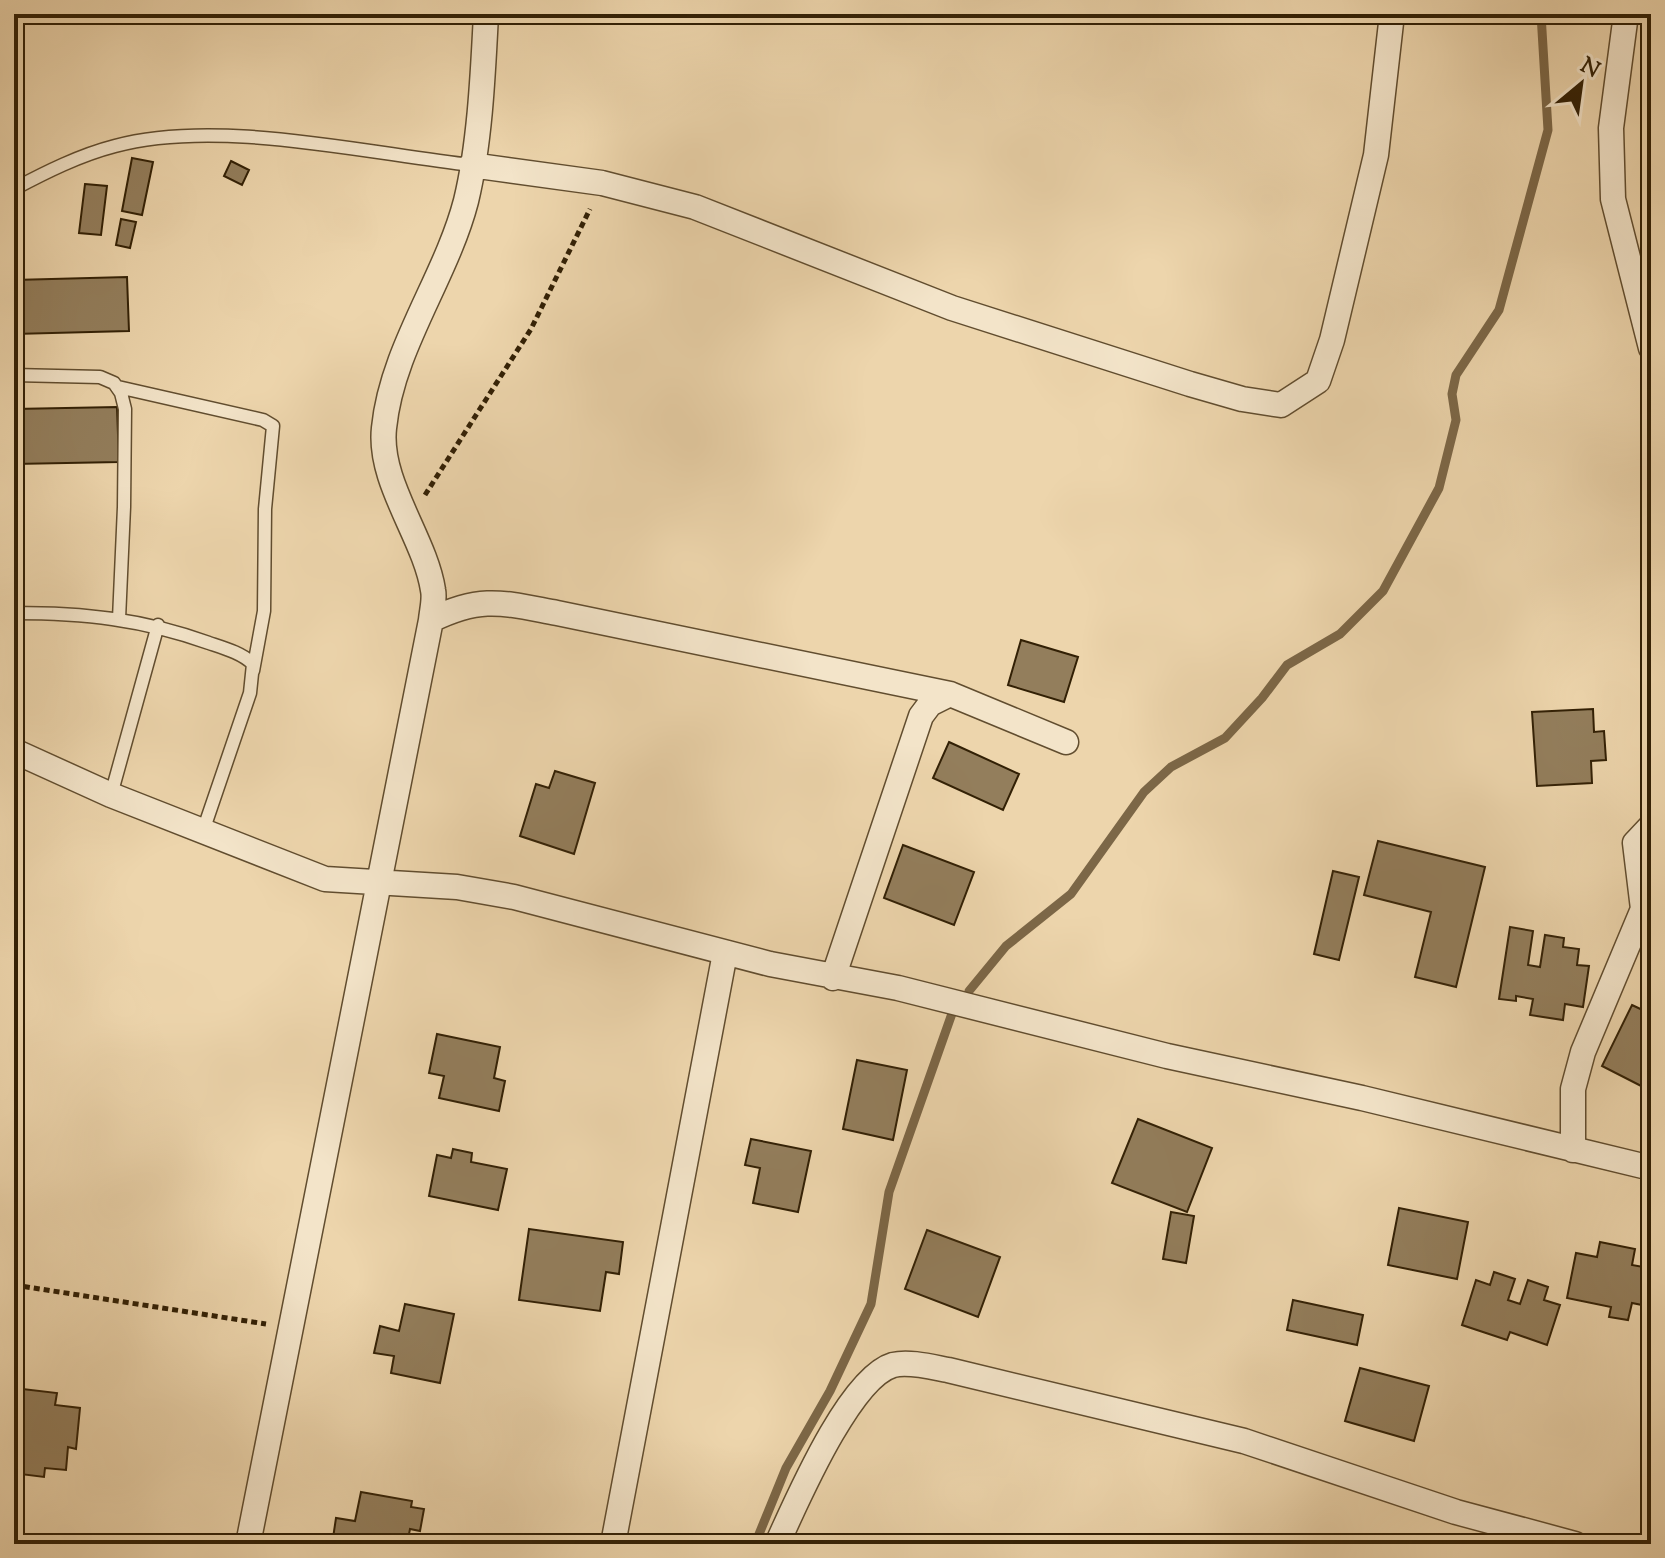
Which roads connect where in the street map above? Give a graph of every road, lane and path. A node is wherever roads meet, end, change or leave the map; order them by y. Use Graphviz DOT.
graph roads {
  1 [pos="486,14"];
  2 [pos="1392,14"];
  3 [pos="1626,14"];
  4 [pos="471,165"];
  5 [pos="602,183"];
  6 [pos="14,189"];
  7 [pos="1651,348"];
  8 [pos="14,375"];
  9 [pos="118,387"];
  10 [pos="409,523"];
  11 [pos="14,613"];
  12 [pos="119,619"];
  13 [pos="431,620"];
  14 [pos="158,625"];
  15 [pos="253,671"];
  16 [pos="950,694"];
  17 [pos="1066,742"];
  18 [pos="14,751"];
  19 [pos="111,795"];
  20 [pos="1651,826"];
  21 [pos="203,831"];
  22 [pos="379,881"];
  23 [pos="725,953"];
  24 [pos="833,978"];
  25 [pos="1573,1150"];
  26 [pos="1651,1168"];
  27 [pos="14,1285"];
  28 [pos="291,1328"];
  29 [pos="248,1544"];
  30 [pos="613,1544"];
  31 [pos="777,1544"];
  32 [pos="1575,1544"];
  1 -- 4 [label="street"];
  2 -- 5 [label="street"];
  3 -- 7 [label="street"];
  4 -- 5 [label="street"];
  4 -- 6 [label="lane"];
  4 -- 10 [label="street"];
  5 -- 10 [label="path"];
  8 -- 9 [label="lane"];
  9 -- 12 [label="lane"];
  9 -- 15 [label="lane"];
  10 -- 13 [label="street"];
  11 -- 12 [label="lane"];
  12 -- 14 [label="lane"];
  13 -- 16 [label="street"];
  13 -- 22 [label="street"];
  14 -- 15 [label="lane"];
  14 -- 19 [label="lane"];
  15 -- 21 [label="lane"];
  16 -- 17 [label="street"];
  16 -- 24 [label="street"];
  18 -- 19 [label="street"];
  19 -- 21 [label="street"];
  20 -- 25 [label="street"];
  21 -- 22 [label="street"];
  22 -- 23 [label="street"];
  22 -- 28 [label="street"];
  23 -- 24 [label="street"];
  23 -- 30 [label="street"];
  24 -- 25 [label="street"];
  25 -- 26 [label="street"];
  27 -- 28 [label="path"];
  28 -- 29 [label="street"];
  31 -- 32 [label="street"];
}
